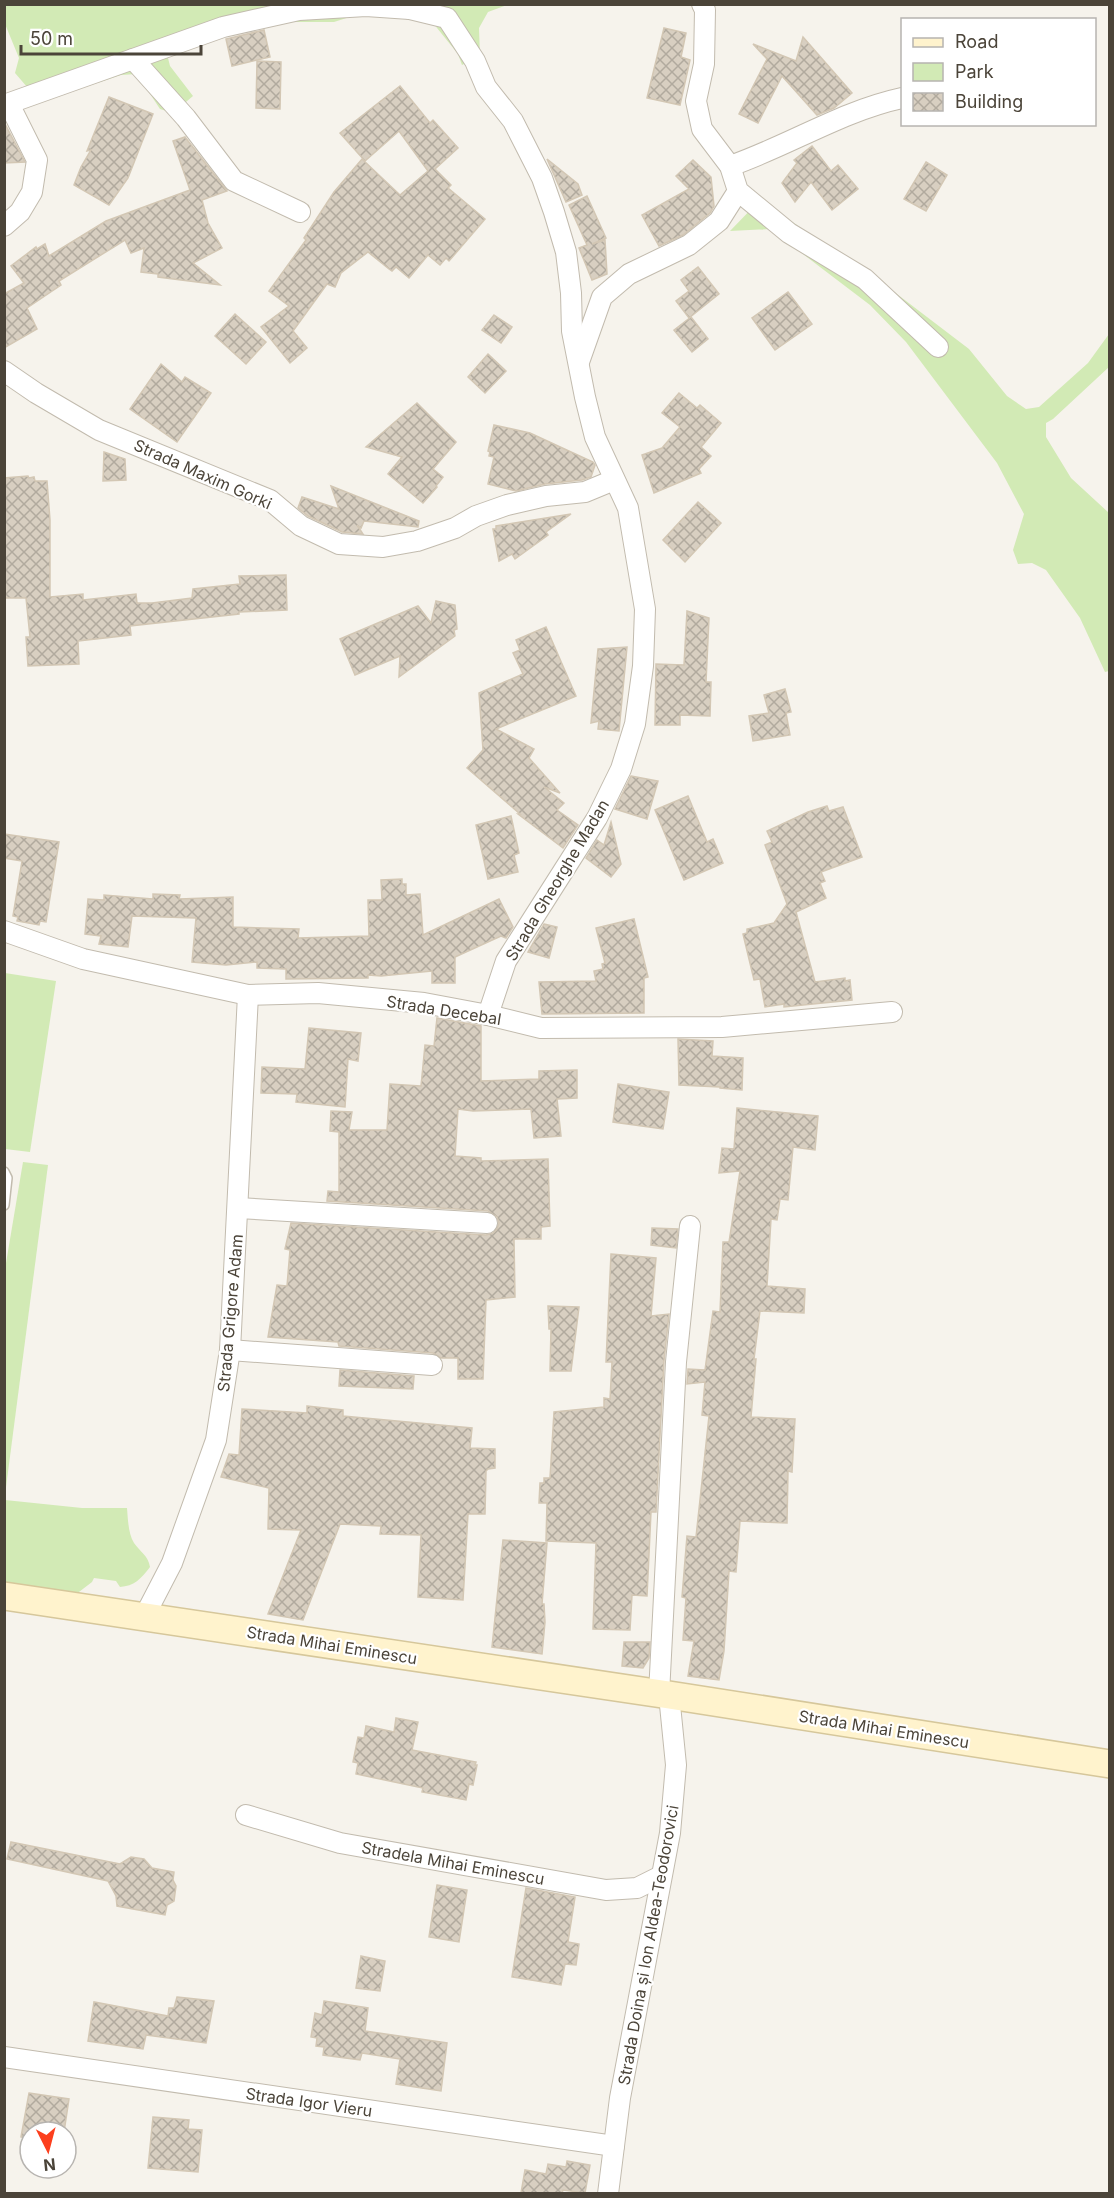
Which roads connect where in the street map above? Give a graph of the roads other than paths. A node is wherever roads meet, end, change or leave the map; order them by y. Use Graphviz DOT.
graph roads {
  1 [pos="702,4"];
  2 [pos="417,7"];
  3 [pos="134,58"];
  4 [pos="901,98"];
  5 [pos="7,105"];
  6 [pos="730,166"];
  7 [pos="738,191"];
  8 [pos="300,212"];
  9 [pos="4,226"];
  10 [pos="938,347"];
  11 [pos="579,362"];
  12 [pos="4,371"];
  13 [pos="614,480"];
  14 [pos="4,931"];
  15 [pos="248,995"];
  16 [pos="892,1012"];
  17 [pos="488,1015"];
  18 [pos="4,1172"];
  19 [pos="4,1205"];
  20 [pos="238,1208"];
  21 [pos="487,1223"];
  22 [pos="690,1226"];
  23 [pos="230,1350"];
  24 [pos="432,1365"];
  25 [pos="4,1596"];
  26 [pos="144,1617"];
  27 [pos="664,1695"];
  28 [pos="1110,1764"];
  29 [pos="246,1815"];
  30 [pos="661,1876"];
  31 [pos="4,2057"];
  32 [pos="614,2146"];
  33 [pos="608,2193"];
  1 -- 6 [label="street"];
  2 -- 3 [label="street, Strada Gheorghe Madan"];
  2 -- 11 [label="street, Strada Gheorghe Madan"];
  3 -- 5 [label="street, Strada Gheorghe Madan"];
  3 -- 8 [label="street"];
  4 -- 6 [label="street"];
  5 -- 9 [label="street"];
  6 -- 7 [label="street"];
  7 -- 10 [label="street"];
  7 -- 11 [label="street"];
  11 -- 13 [label="street, Strada Gheorghe Madan"];
  12 -- 13 [label="street, Strada Maxim Gorki"];
  13 -- 17 [label="street, Strada Gheorghe Madan"];
  14 -- 15 [label="street, Strada Decebal"];
  15 -- 17 [label="street, Strada Decebal"];
  15 -- 20 [label="street, Strada Grigore Adam"];
  16 -- 17 [label="street, Strada Decebal"];
  18 -- 19 [label="lane"];
  20 -- 21 [label="street"];
  20 -- 23 [label="street, Strada Grigore Adam"];
  22 -- 27 [label="street"];
  23 -- 24 [label="street"];
  23 -- 26 [label="street, Strada Grigore Adam"];
  25 -- 26 [label="main road, Strada Mihai Eminescu"];
  26 -- 27 [label="main road, Strada Mihai Eminescu"];
  27 -- 28 [label="main road, Strada Mihai Eminescu"];
  27 -- 30 [label="street, Strada Doina și Ion Aldea-Teodorovici"];
  29 -- 30 [label="street, Stradela Mihai Eminescu"];
  30 -- 32 [label="street, Strada Doina și Ion Aldea-Teodorovici"];
  31 -- 32 [label="street, Strada Igor Vieru"];
  32 -- 33 [label="street, Strada Doina și Ion Aldea-Teodorovici"];
}
